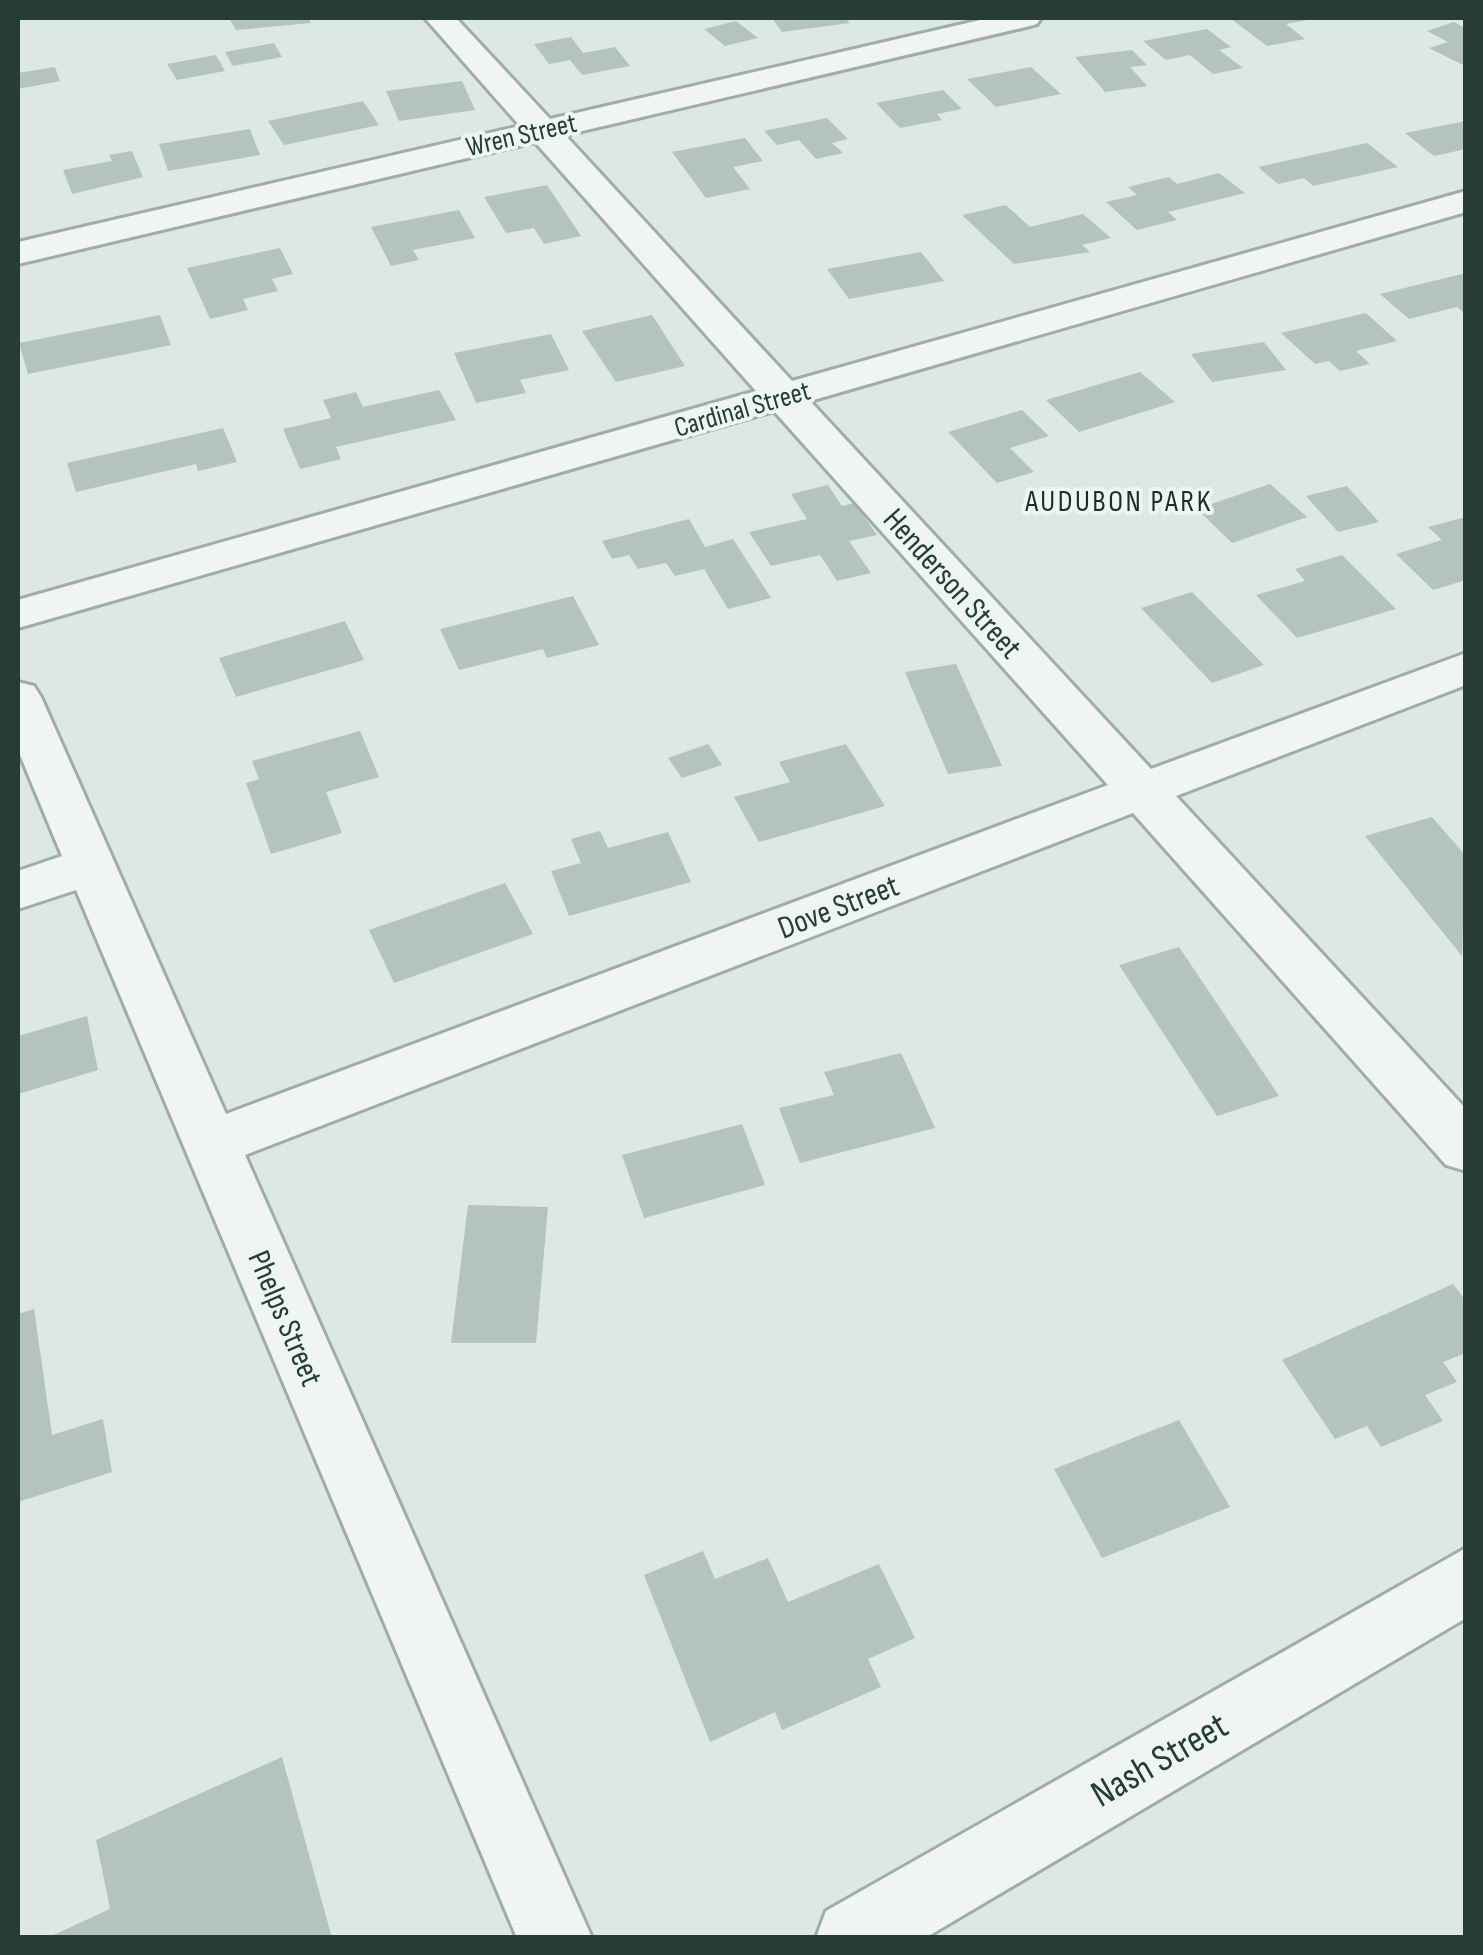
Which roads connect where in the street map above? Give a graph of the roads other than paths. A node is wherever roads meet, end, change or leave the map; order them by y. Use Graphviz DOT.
graph roads {
  1 [pos="440,18"];
  2 [pos="1026,18"];
  3 [pos="541,129"];
  4 [pos="1466,201"];
  5 [pos="18,253"];
  6 [pos="784,396"];
  7 [pos="18,614"];
  8 [pos="1466,668"];
  9 [pos="18,697"];
  10 [pos="1142,790"];
  11 [pos="90,866"];
  12 [pos="18,890"];
  13 [pos="210,1144"];
  14 [pos="1466,1148"];
  15 [pos="1466,1581"];
  16 [pos="555,1938"];
  17 [pos="853,1938"];
  1 -- 3 [label="street, Henderson Street"];
  2 -- 3 [label="street, Wren Street"];
  3 -- 5 [label="street, Wren Street"];
  3 -- 6 [label="street, Henderson Street"];
  4 -- 6 [label="street, Cardinal Street"];
  6 -- 7 [label="street, Cardinal Street"];
  6 -- 10 [label="street, Henderson Street"];
  8 -- 10 [label="street, Dove Street"];
  9 -- 11 [label="street, Phelps Street"];
  10 -- 13 [label="street, Dove Street"];
  10 -- 14 [label="street, Henderson Street"];
  11 -- 12 [label="street"];
  11 -- 13 [label="street, Phelps Street"];
  13 -- 16 [label="street, Phelps Street"];
  15 -- 17 [label="street, Nash Street"];
}
